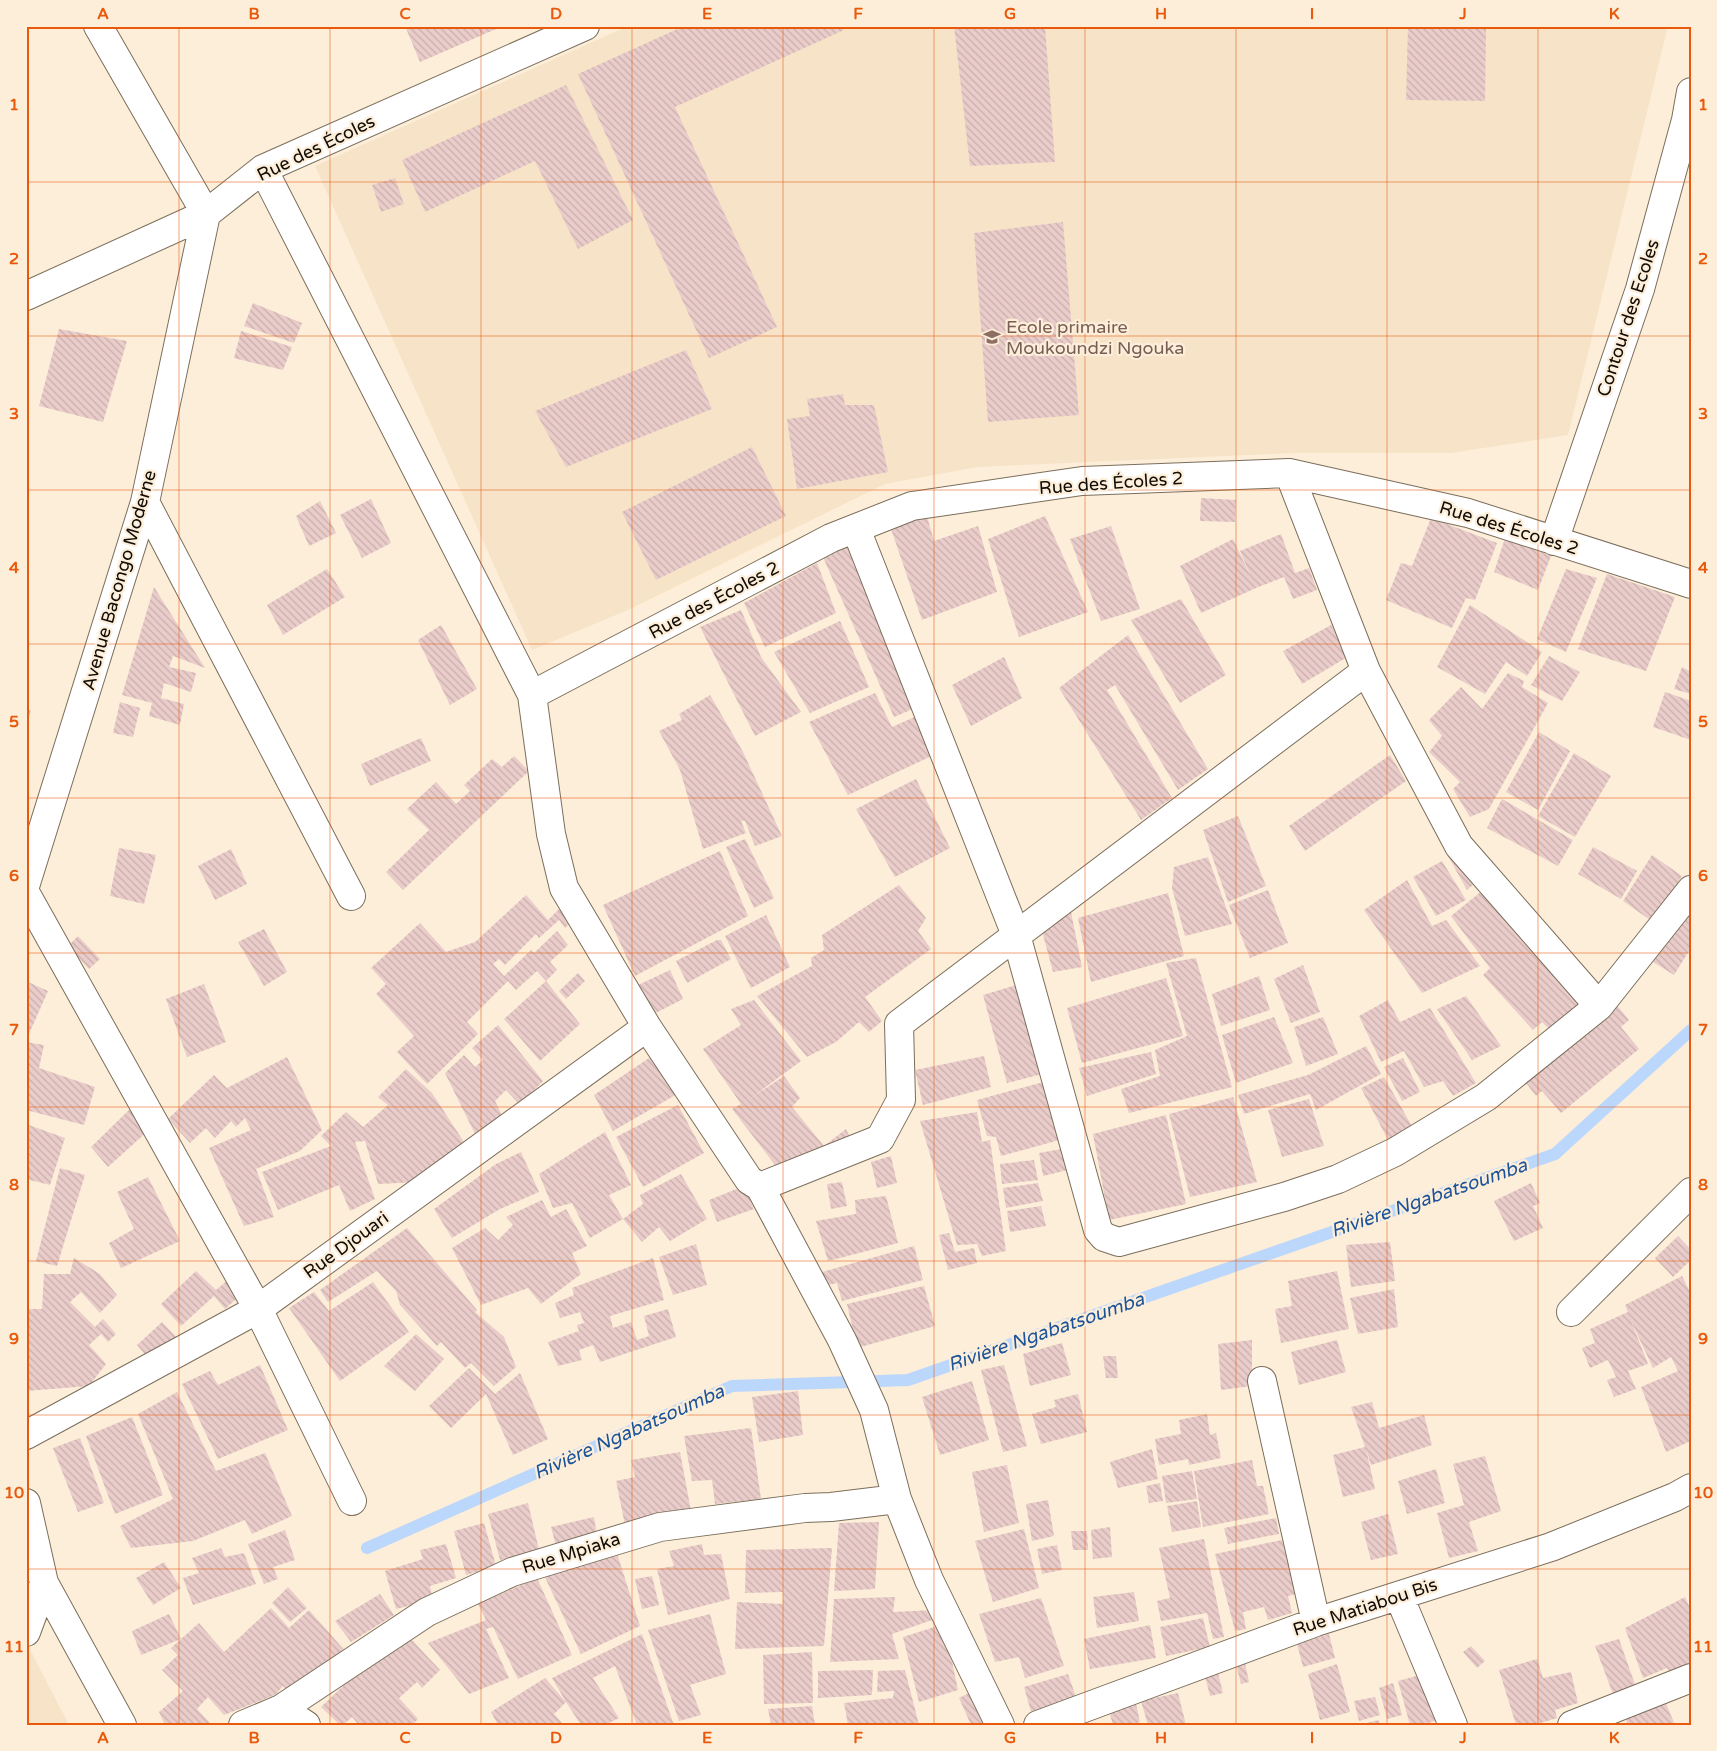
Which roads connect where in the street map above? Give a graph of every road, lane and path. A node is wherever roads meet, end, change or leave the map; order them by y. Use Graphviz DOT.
graph roads {
  1 [pos="98,26"];
  2 [pos="585,26"];
  3 [pos="1691,92"];
  4 [pos="263,169"];
  5 [pos="206,214"];
  6 [pos="26,296"];
  7 [pos="1290,473"];
  8 [pos="145,502"];
  9 [pos="856,529"];
  10 [pos="1554,541"];
  11 [pos="1691,584"];
  12 [pos="1366,671"];
  13 [pos="532,695"];
  14 [pos="26,883"];
  15 [pos="1691,890"];
  16 [pos="26,894"];
  17 [pos="351,896"];
  18 [pos="1016,935"];
  19 [pos="1598,1006"];
  20 [pos="647,1027"];
  21 [pos="760,1187"];
  22 [pos="1691,1192"];
  23 [pos="258,1309"];
  24 [pos="1571,1312"];
  25 [pos="1262,1381"];
  26 [pos="26,1435"];
  27 [pos="1691,1488"];
  28 [pos="897,1499"];
  29 [pos="352,1501"];
  30 [pos="26,1503"];
  31 [pos="44,1583"];
  32 [pos="1399,1596"];
  33 [pos="1316,1622"];
  34 [pos="26,1632"];
  35 [pos="1691,1678"];
  36 [pos="281,1709"];
  37 [pos="122,1725"];
  38 [pos="243,1725"];
  39 [pos="306,1725"];
  40 [pos="1000,1725"];
  41 [pos="1038,1725"];
  42 [pos="1453,1725"];
  43 [pos="1572,1725"];
  1 -- 5 [label="street"];
  2 -- 4 [label="street, Rue des Écoles"];
  3 -- 10 [label="street, Contour des Ecoles"];
  4 -- 5 [label="street, Rue des Écoles"];
  4 -- 13 [label="street"];
  5 -- 6 [label="street, Rue des Écoles"];
  5 -- 8 [label="street, Avenue Bacongo Moderne"];
  7 -- 9 [label="street, Rue des Écoles 2"];
  7 -- 10 [label="street, Rue des Écoles 2"];
  7 -- 12 [label="street"];
  8 -- 14 [label="street, Avenue Bacongo Moderne"];
  8 -- 17 [label="street"];
  9 -- 13 [label="street, Rue des Écoles 2"];
  9 -- 18 [label="street"];
  10 -- 11 [label="street, Rue des Écoles 2"];
  12 -- 18 [label="street"];
  12 -- 19 [label="street"];
  13 -- 20 [label="street"];
  15 -- 19 [label="street"];
  16 -- 23 [label="street"];
  18 -- 19 [label="street"];
  18 -- 21 [label="street"];
  20 -- 21 [label="street"];
  20 -- 23 [label="street, Rue Djouari"];
  21 -- 28 [label="street"];
  22 -- 24 [label="street"];
  23 -- 26 [label="street, Rue Djouari"];
  23 -- 29 [label="street"];
  25 -- 33 [label="street"];
  27 -- 32 [label="street, Rue Matiabou Bis"];
  28 -- 36 [label="street, Rue Mpiaka"];
  28 -- 40 [label="street"];
  30 -- 31 [label="street"];
  31 -- 34 [label="street"];
  31 -- 37 [label="street"];
  32 -- 33 [label="street, Rue Matiabou Bis"];
  32 -- 42 [label="street"];
  33 -- 41 [label="street, Rue Matiabou Bis"];
  35 -- 43 [label="street"];
  36 -- 38 [label="street, Rue Mpiaka"];
  36 -- 39 [label="street"];
}
